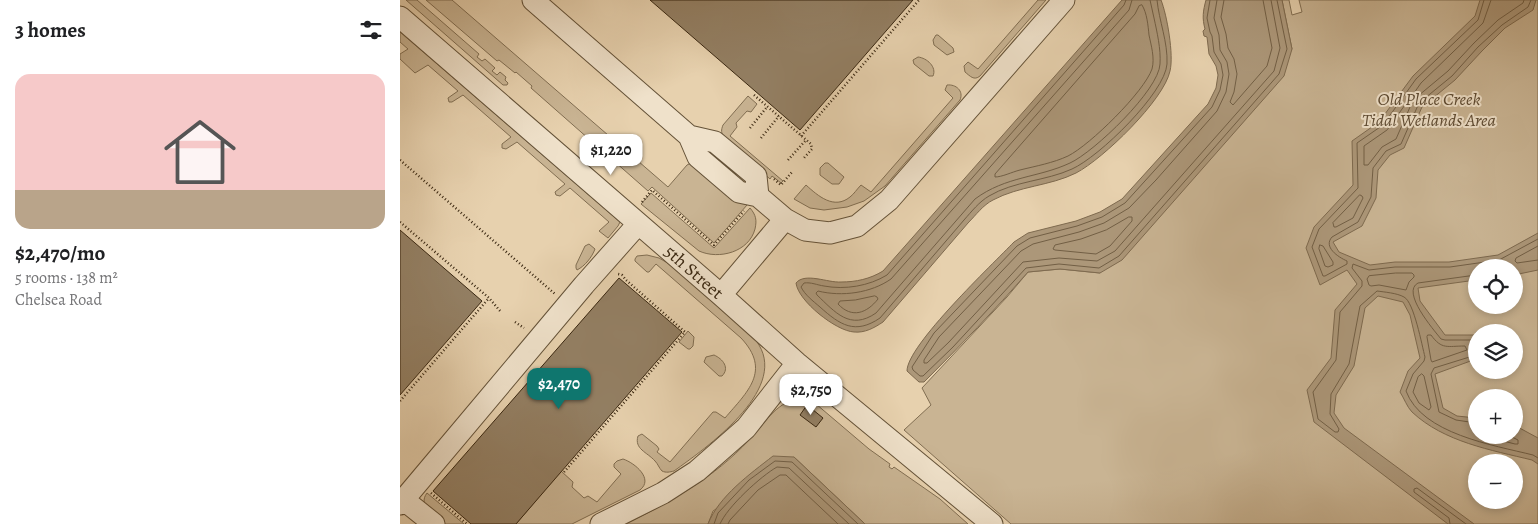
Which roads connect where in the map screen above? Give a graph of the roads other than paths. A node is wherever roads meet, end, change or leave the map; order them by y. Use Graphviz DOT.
graph roads {
  1 [pos="533,0"];
  2 [pos="1064,0"];
  3 [pos="400,16"];
  4 [pos="785,219"];
  5 [pos="638,224"];
  6 [pos="721,295"];
  7 [pos="797,362"];
  8 [pos="402,502"];
  9 [pos="434,524"];
  10 [pos="601,524"];
  11 [pos="992,524"];
  1 -- 4 [label="street"];
  2 -- 4 [label="street"];
  3 -- 5 [label="street, 5th Street"];
  4 -- 6 [label="street"];
  5 -- 6 [label="street, 5th Street"];
  5 -- 8 [label="street"];
  6 -- 7 [label="street, 5th Street"];
  7 -- 10 [label="street"];
  7 -- 11 [label="street, 5th Street"];
  8 -- 9 [label="street"];
}
